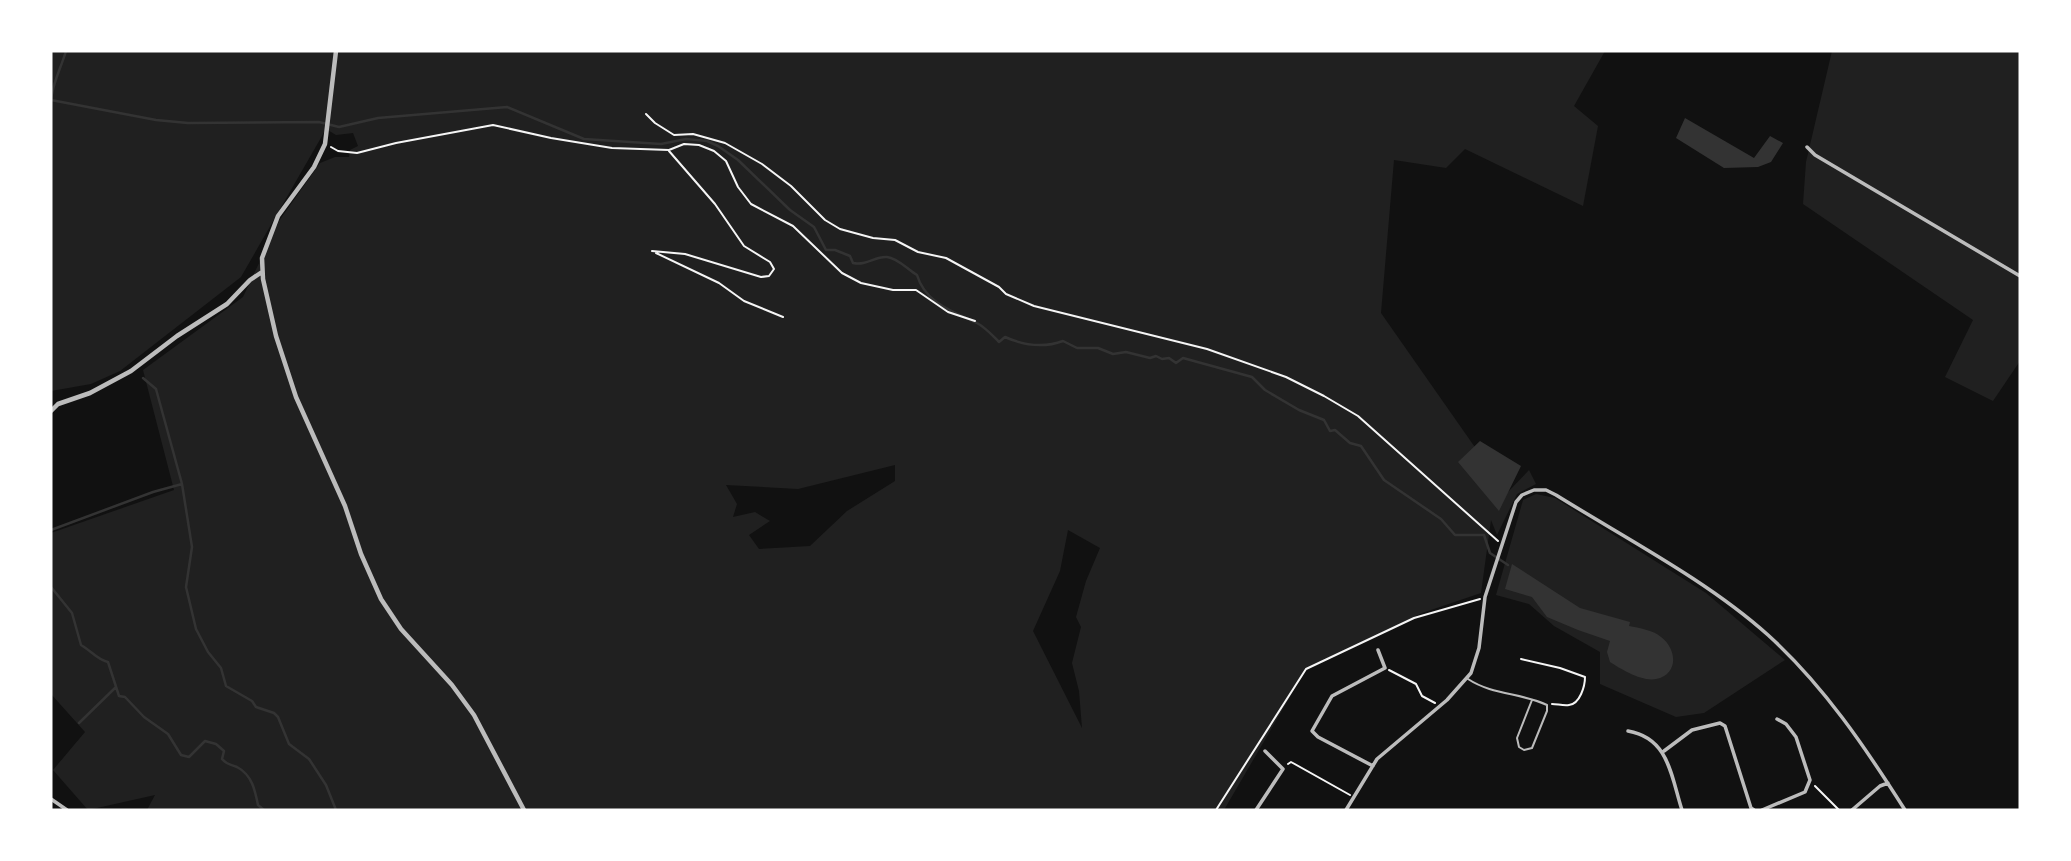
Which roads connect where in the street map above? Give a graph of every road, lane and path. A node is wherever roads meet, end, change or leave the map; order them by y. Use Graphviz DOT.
graph roads {
  1 [pos="336,51"];
  2 [pos="646,114"];
  3 [pos="325,144"];
  4 [pos="1807,147"];
  5 [pos="669,150"];
  6 [pos="262,272"];
  7 [pos="2020,276"];
  8 [pos="783,317"];
  9 [pos="975,321"];
  10 [pos="58,404"];
  11 [pos="51,405"];
  12 [pos="51,411"];
  13 [pos="1498,540"];
  14 [pos="1485,597"];
  15 [pos="1378,650"];
  16 [pos="1521,659"];
  17 [pos="1385,668"];
  18 [pos="1467,678"];
  19 [pos="1532,699"];
  20 [pos="1548,705"];
  21 [pos="1440,706"];
  22 [pos="1777,719"];
  23 [pos="1628,731"];
  24 [pos="1265,751"];
  25 [pos="1664,751"];
  26 [pos="1373,766"];
  27 [pos="1283,769"];
  28 [pos="1810,780"];
  29 [pos="1888,783"];
  30 [pos="1354,797"];
  31 [pos="51,799"];
  32 [pos="67,810"];
  33 [pos="524,810"];
  34 [pos="1216,810"];
  35 [pos="1256,810"];
  36 [pos="1346,810"];
  37 [pos="1682,810"];
  38 [pos="1754,810"];
  39 [pos="1762,810"];
  40 [pos="1839,810"];
  41 [pos="1852,810"];
  42 [pos="1905,810"];
  1 -- 3 [label="street"];
  2 -- 13 [label="path"];
  3 -- 5 [label="path"];
  3 -- 6 [label="street"];
  4 -- 7 [label="street"];
  5 -- 8 [label="path"];
  5 -- 9 [label="path"];
  6 -- 10 [label="street"];
  6 -- 33 [label="street"];
  10 -- 11 [label="street"];
  10 -- 12 [label="street"];
  14 -- 18 [label="street"];
  14 -- 29 [label="street"];
  14 -- 34 [label="path"];
  15 -- 17 [label="street"];
  16 -- 20 [label="path"];
  17 -- 21 [label="path"];
  17 -- 26 [label="street"];
  18 -- 19 [label="lane"];
  18 -- 21 [label="street"];
  19 -- 20 [label="lane"];
  19 -- 20 [label="lane"];
  21 -- 26 [label="street"];
  22 -- 28 [label="street"];
  23 -- 25 [label="street"];
  24 -- 27 [label="street"];
  25 -- 37 [label="street"];
  25 -- 38 [label="street"];
  26 -- 30 [label="street"];
  27 -- 30 [label="path"];
  27 -- 35 [label="street"];
  28 -- 39 [label="street"];
  28 -- 40 [label="path"];
  29 -- 41 [label="street"];
  29 -- 42 [label="street"];
  30 -- 36 [label="street"];
  31 -- 32 [label="street"];
}
